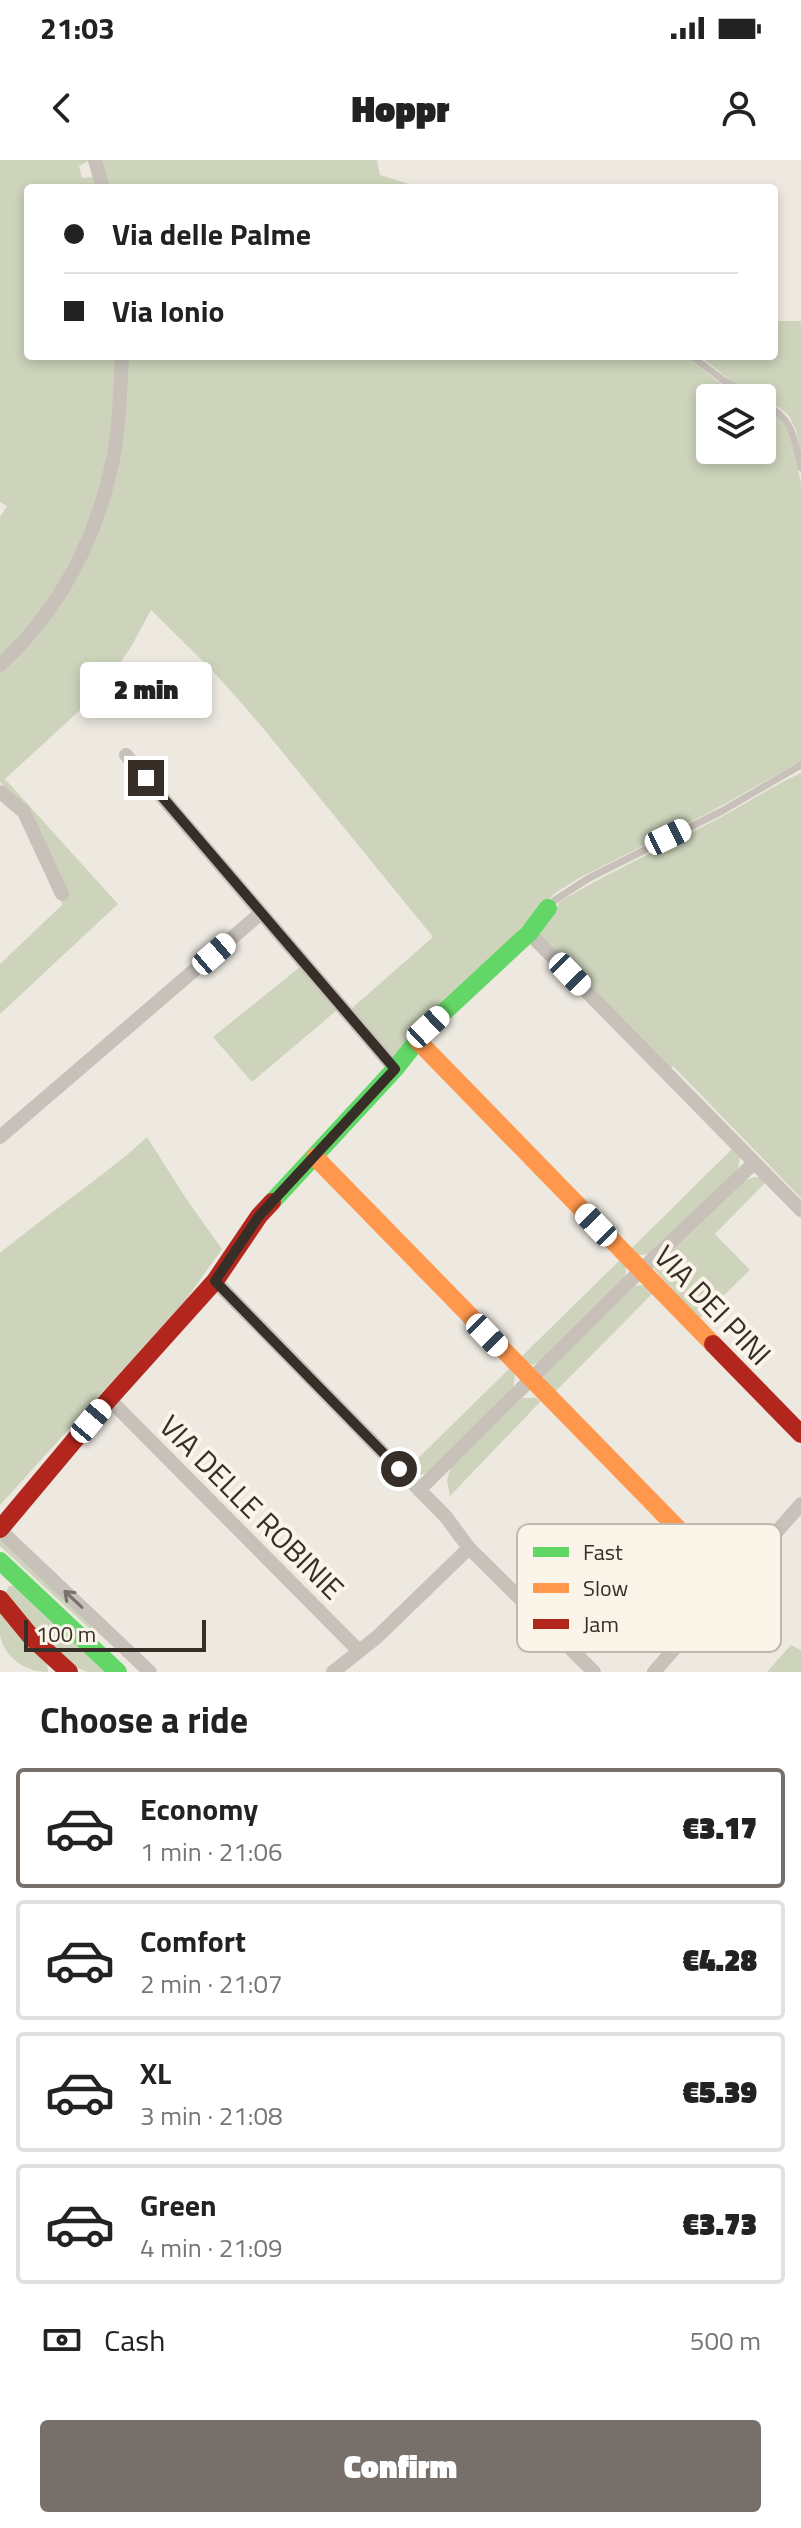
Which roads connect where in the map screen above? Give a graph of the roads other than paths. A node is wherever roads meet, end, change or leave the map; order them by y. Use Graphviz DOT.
graph roads {
  1 [pos="95,160"];
  2 [pos="102,184"];
  3 [pos="122,360"];
  4 [pos="696,360"];
  5 [pos="730,384"];
  6 [pos="776,411"];
  7 [pos="801,468"];
  8 [pos="0,665"];
  9 [pos="126,755"];
  10 [pos="801,765"];
  11 [pos="0,792"];
  12 [pos="62,894"];
  13 [pos="548,908"];
  14 [pos="261,913"];
  15 [pos="529,933"];
  16 [pos="418,1041"];
  17 [pos="395,1069"];
  18 [pos="0,1137"];
  19 [pos="315,1157"];
  20 [pos="754,1163"];
  21 [pos="801,1210"];
  22 [pos="640,1271"];
  23 [pos="215,1281"];
  24 [pos="531,1380"];
  25 [pos="109,1399"];
  26 [pos="801,1434"];
  27 [pos="419,1490"];
  28 [pos="801,1504"];
  29 [pos="673,1524"];
  30 [pos="781,1528"];
  31 [pos="0,1529"];
  32 [pos="469,1548"];
  33 [pos="0,1561"];
  34 [pos="517,1596"];
  35 [pos="0,1599"];
  36 [pos="359,1651"];
  37 [pos="574,1652"];
  38 [pos="672,1652"];
  39 [pos="69,1672"];
  40 [pos="118,1672"];
  41 [pos="150,1672"];
  42 [pos="333,1672"];
  43 [pos="594,1672"];
  44 [pos="654,1672"];
  1 -- 2 [label="street"];
  3 -- 8 [label="street"];
  4 -- 5 [label="lane"];
  6 -- 7 [label="lane"];
  9 -- 14 [label="street"];
  10 -- 13 [label="lane"];
  11 -- 12 [label="street"];
  13 -- 15 [label="street"];
  14 -- 17 [label="street"];
  14 -- 18 [label="street"];
  15 -- 16 [label="street"];
  15 -- 20 [label="street"];
  16 -- 17 [label="street"];
  16 -- 22 [label="street, VIA DEI PINI"];
  17 -- 19 [label="street"];
  19 -- 23 [label="street"];
  19 -- 24 [label="street"];
  20 -- 21 [label="street"];
  20 -- 22 [label="street"];
  22 -- 24 [label="street"];
  22 -- 26 [label="street, VIA DEI PINI"];
  23 -- 25 [label="street"];
  23 -- 27 [label="street"];
  24 -- 27 [label="street"];
  24 -- 29 [label="street"];
  25 -- 31 [label="street"];
  25 -- 36 [label="street, VIA DELLE ROBINIE"];
  27 -- 32 [label="street"];
  28 -- 30 [label="street"];
  41 -- 31 [label="street, one-way"];
  32 -- 34 [label="street"];
  32 -- 36 [label="street"];
  33 -- 40 [label="street"];
  35 -- 39 [label="street"];
  36 -- 42 [label="street"];
  37 -- 43 [label="street"];
  38 -- 44 [label="street"];
}
